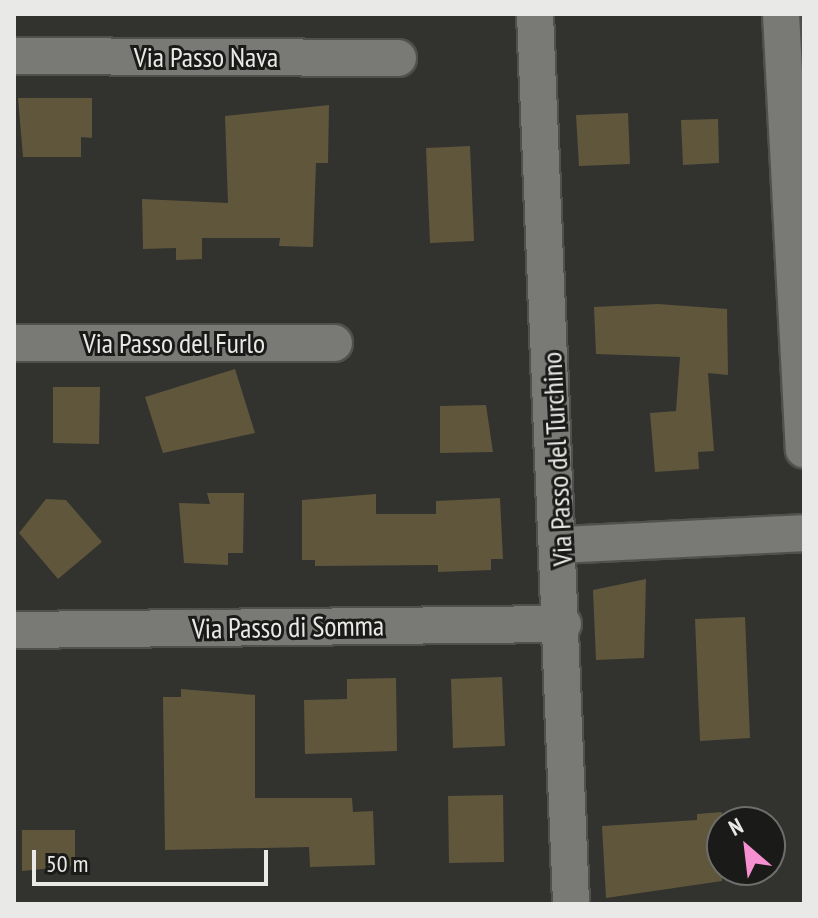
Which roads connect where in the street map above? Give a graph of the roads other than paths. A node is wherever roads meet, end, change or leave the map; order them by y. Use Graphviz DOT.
graph roads {
  1 [pos="535,14"];
  2 [pos="781,14"];
  3 [pos="14,56"];
  4 [pos="398,58"];
  5 [pos="14,343"];
  6 [pos="334,343"];
  7 [pos="804,449"];
  8 [pos="804,533"];
  9 [pos="561,545"];
  10 [pos="563,624"];
  11 [pos="14,630"];
  12 [pos="571,904"];
  1 -- 9 [label="street, Via Passo del Turchino"];
  2 -- 7 [label="street"];
  3 -- 4 [label="street, Via Passo Nava"];
  5 -- 6 [label="street, Via Passo del Furlo"];
  8 -- 9 [label="street"];
  9 -- 10 [label="street, Via Passo del Turchino"];
  10 -- 11 [label="street, Via Passo di Somma"];
  10 -- 12 [label="street, Via Passo del Turchino"];
}
